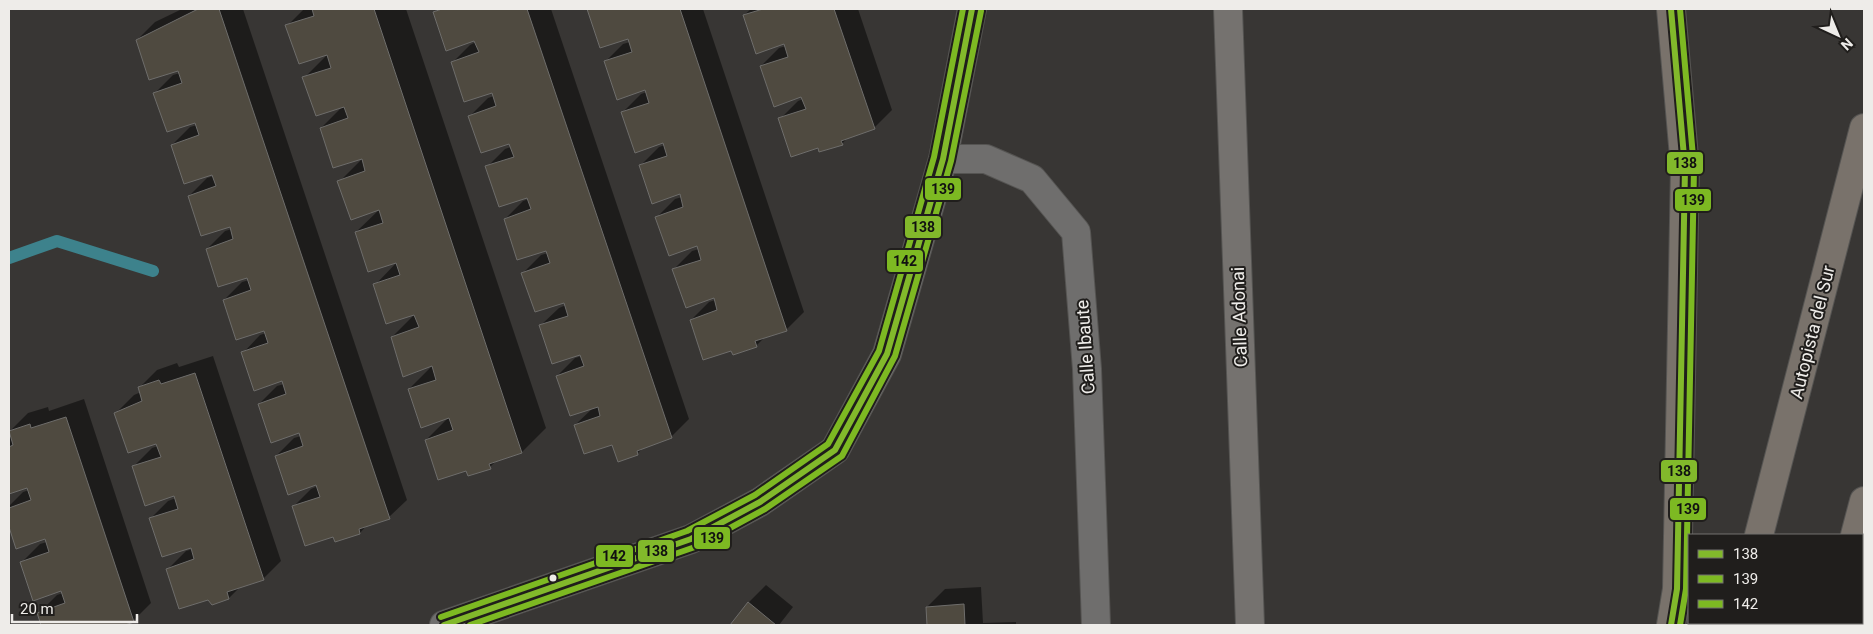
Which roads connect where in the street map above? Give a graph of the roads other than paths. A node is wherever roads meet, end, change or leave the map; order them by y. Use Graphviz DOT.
graph roads {
  1 [pos="972,9"];
  2 [pos="1228,9"];
  3 [pos="1671,9"];
  4 [pos="1864,128"];
  5 [pos="943,159"];
  6 [pos="1864,501"];
  7 [pos="1759,534"];
  8 [pos="1855,534"];
  9 [pos="450,624"];
  10 [pos="1096,625"];
  11 [pos="1250,625"];
  12 [pos="1671,625"];
  1 -- 5 [label="street"];
  2 -- 11 [label="street, Calle Adonai"];
  3 -- 12 [label="highway"];
  4 -- 7 [label="highway, Autopista del Sur"];
  5 -- 9 [label="street"];
  5 -- 10 [label="street, Calle Ibaute"];
  6 -- 8 [label="highway"];
}
